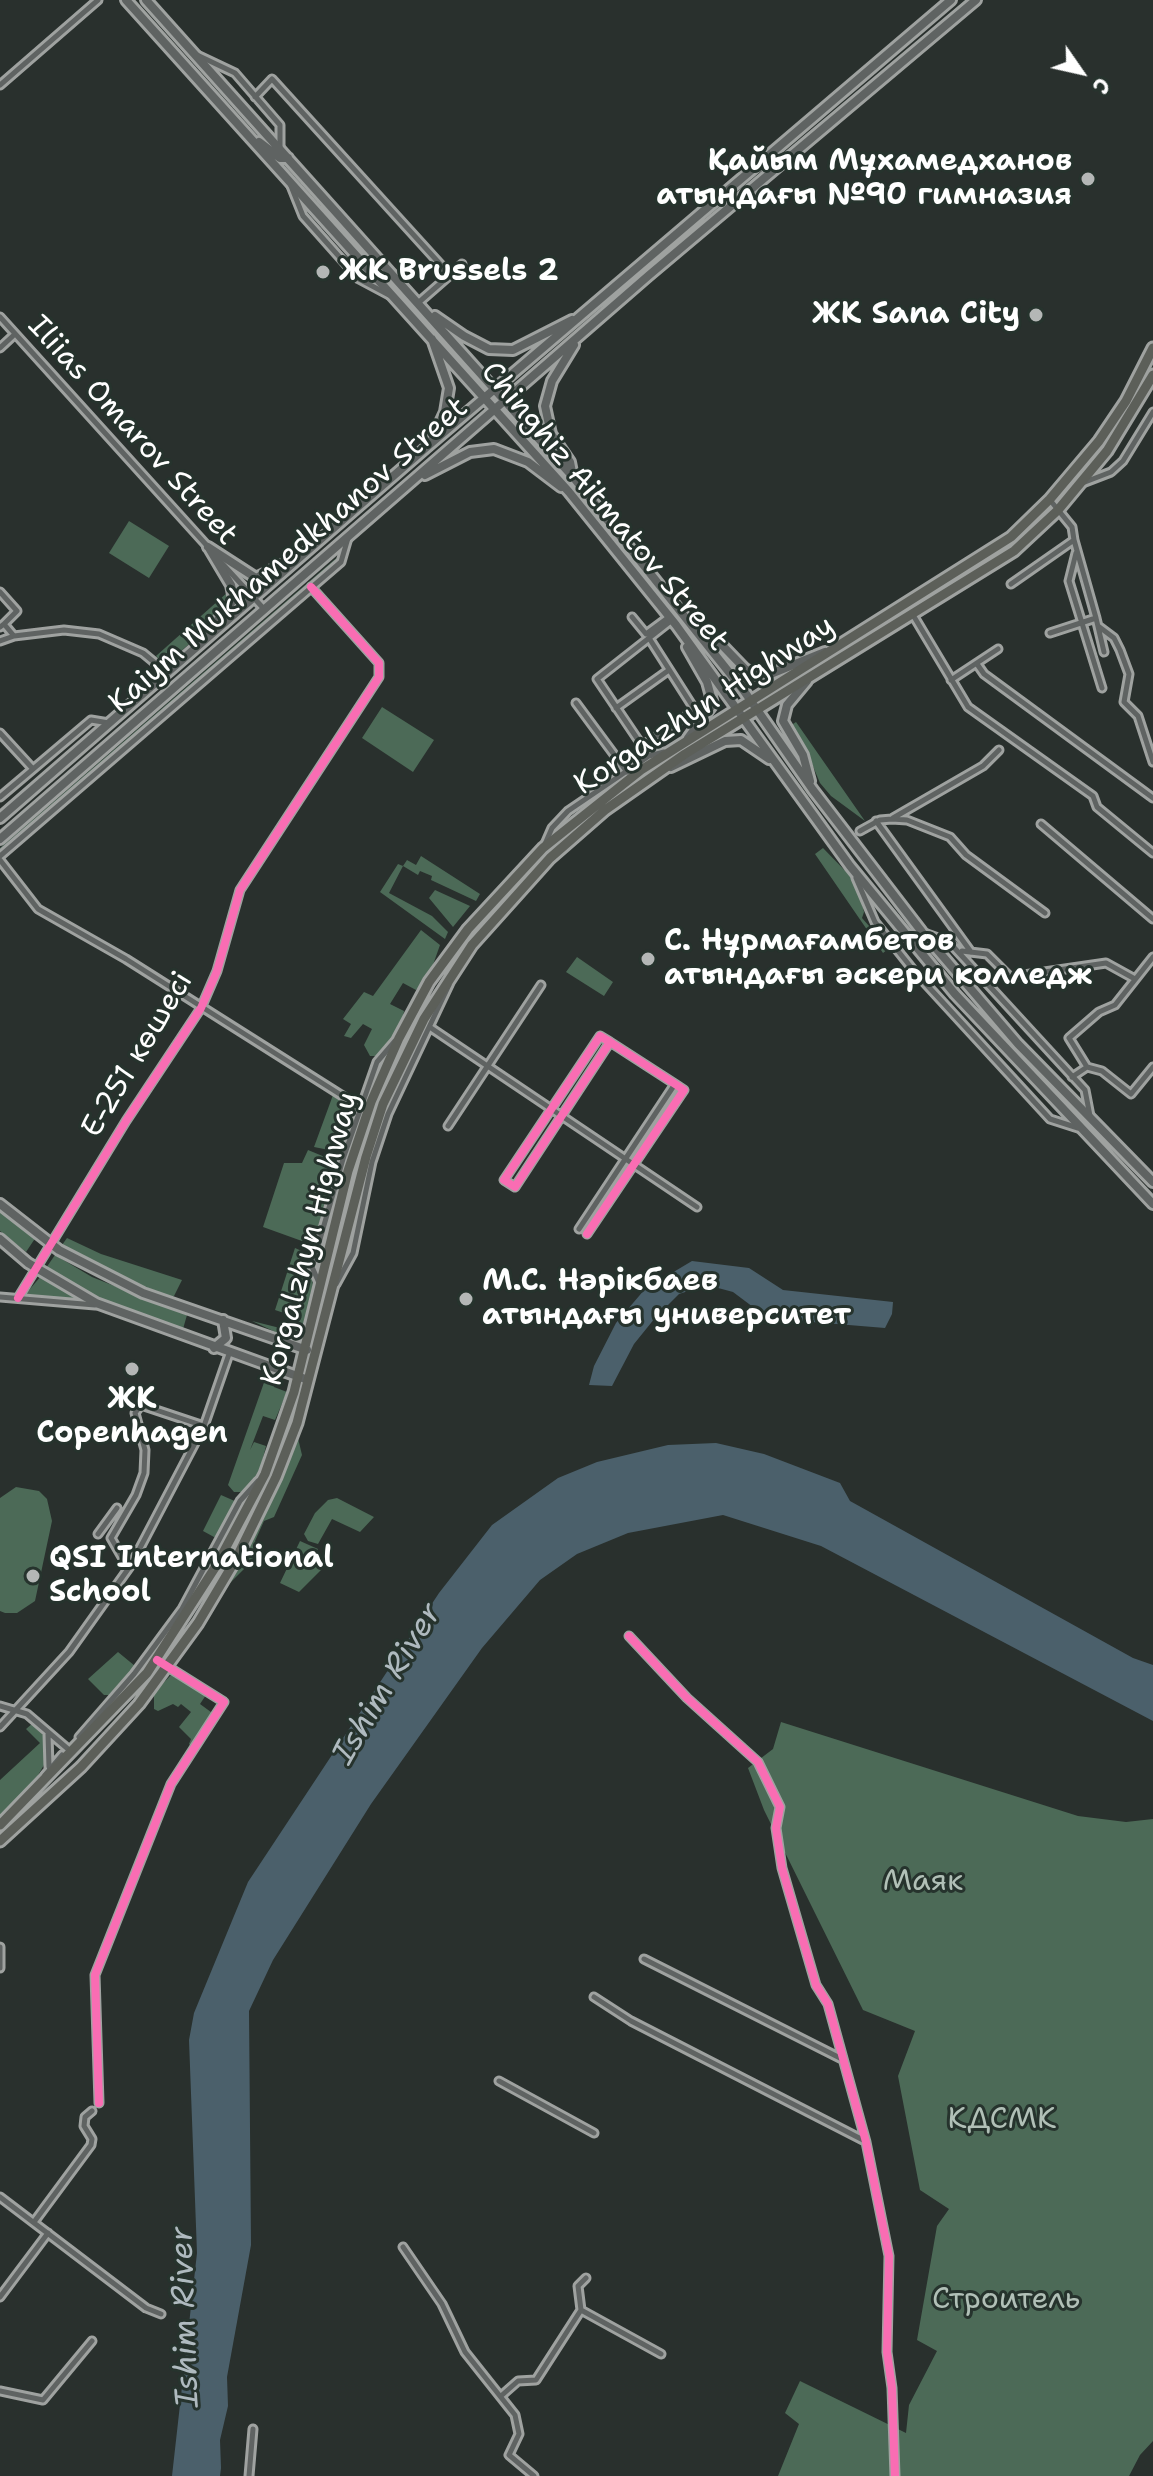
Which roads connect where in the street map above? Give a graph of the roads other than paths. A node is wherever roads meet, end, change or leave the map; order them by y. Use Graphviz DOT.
graph roads {
  1 [pos="98,0"];
  2 [pos="126,0"];
  3 [pos="146,0"];
  4 [pos="951,0"];
  5 [pos="976,0"];
  6 [pos="180,38"];
  7 [pos="169,48"];
  8 [pos="193,53"];
  9 [pos="0,85"];
  10 [pos="255,97"];
  11 [pos="249,136"];
  12 [pos="280,150"];
  13 [pos="288,158"];
  14 [pos="758,165"];
  15 [pos="767,177"];
  16 [pos="289,182"];
  17 [pos="297,190"];
  18 [pos="341,217"];
  19 [pos="462,264"];
  20 [pos="450,275"];
  21 [pos="393,297"];
  22 [pos="418,303"];
  23 [pos="429,313"];
  24 [pos="0,317"];
  25 [pos="577,318"];
  26 [pos="15,334"];
  27 [pos="582,334"];
  28 [pos="432,338"];
  29 [pos="0,348"];
  30 [pos="1153,348"];
  31 [pos="1153,375"];
  32 [pos="496,389"];
  33 [pos="485,398"];
  34 [pos="506,400"];
  35 [pos="495,410"];
  36 [pos="1153,412"];
  37 [pos="429,445"];
  38 [pos="574,478"];
  39 [pos="410,483"];
  40 [pos="1080,483"];
  41 [pos="569,492"];
  42 [pos="1050,499"];
  43 [pos="1058,510"];
  44 [pos="348,537"];
  45 [pos="1074,540"];
  46 [pos="208,547"];
  47 [pos="308,551"];
  48 [pos="1076,553"];
  49 [pos="1011,584"];
  50 [pos="311,587"];
  51 [pos="0,592"];
  52 [pos="254,598"];
  53 [pos="264,609"];
  54 [pos="913,615"];
  55 [pos="632,617"];
  56 [pos="1096,618"];
  57 [pos="672,621"];
  58 [pos="1083,624"];
  59 [pos="2,625"];
  60 [pos="692,626"];
  61 [pos="1098,626"];
  62 [pos="1050,633"];
  63 [pos="14,636"];
  64 [pos="649,638"];
  65 [pos="0,641"];
  66 [pos="200,645"];
  67 [pos="833,649"];
  68 [pos="998,649"];
  69 [pos="1104,652"];
  70 [pos="977,664"];
  71 [pos="669,670"];
  72 [pos="167,673"];
  73 [pos="951,680"];
  74 [pos="807,681"];
  75 [pos="1102,688"];
  76 [pos="576,703"];
  77 [pos="754,704"];
  78 [pos="616,708"];
  79 [pos="741,713"];
  80 [pos="110,723"];
  81 [pos="0,733"];
  82 [pos="642,746"];
  83 [pos="680,747"];
  84 [pos="999,750"];
  85 [pos="649,756"];
  86 [pos="1153,762"];
  87 [pos="33,769"];
  88 [pos="627,772"];
  89 [pos="782,772"];
  90 [pos="660,773"];
  91 [pos="813,790"];
  92 [pos="0,797"];
  93 [pos="1153,798"];
  94 [pos="0,818"];
  95 [pos="892,819"];
  96 [pos="876,821"];
  97 [pos="1041,824"];
  98 [pos="860,831"];
  99 [pos="0,839"];
  100 [pos="543,847"];
  101 [pos="1153,853"];
  102 [pos="0,858"];
  103 [pos="850,866"];
  104 [pos="1045,913"];
  105 [pos="1153,919"];
  106 [pos="922,932"];
  107 [pos="962,951"];
  108 [pos="971,952"];
  109 [pos="1153,957"];
  110 [pos="453,971"];
  111 [pos="1135,979"];
  112 [pos="541,985"];
  113 [pos="201,1008"];
  114 [pos="431,1028"];
  115 [pos="399,1038"];
  116 [pos="610,1042"];
  117 [pos="487,1066"];
  118 [pos="1087,1067"];
  119 [pos="1153,1067"];
  120 [pos="1072,1077"];
  121 [pos="675,1084"];
  122 [pos="360,1107"];
  123 [pos="551,1109"];
  124 [pos="562,1116"];
  125 [pos="1090,1117"];
  126 [pos="448,1126"];
  127 [pos="1080,1128"];
  128 [pos="627,1159"];
  129 [pos="634,1164"];
  130 [pos="1153,1182"];
  131 [pos="0,1204"];
  132 [pos="1153,1204"];
  133 [pos="697,1207"];
  134 [pos="579,1229"];
  135 [pos="587,1234"];
  136 [pos="0,1239"];
  137 [pos="51,1245"];
  138 [pos="36,1268"];
  139 [pos="321,1288"];
  140 [pos="333,1289"];
  141 [pos="0,1297"];
  142 [pos="18,1298"];
  143 [pos="102,1306"];
  144 [pos="223,1320"];
  145 [pos="214,1348"];
  146 [pos="311,1351"];
  147 [pos="229,1354"];
  148 [pos="303,1378"];
  149 [pos="204,1426"];
  150 [pos="265,1474"];
  151 [pos="117,1508"];
  152 [pos="98,1534"];
  153 [pos="122,1557"];
  154 [pos="629,1636"];
  155 [pos="157,1660"];
  156 [pos="167,1667"];
  157 [pos="0,1706"];
  158 [pos="18,1710"];
  159 [pos="0,1727"];
  160 [pos="48,1733"];
  161 [pos="68,1749"];
  162 [pos="49,1767"];
  163 [pos="35,1792"];
  164 [pos="0,1825"];
  165 [pos="0,1841"];
  166 [pos="0,1947"];
  167 [pos="644,1959"];
  168 [pos="0,1968"];
  169 [pos="594,1997"];
  170 [pos="841,2058"];
  171 [pos="499,2081"];
  172 [pos="99,2103"];
  173 [pos="92,2111"];
  174 [pos="594,2133"];
  175 [pos="866,2142"];
  176 [pos="0,2197"];
  177 [pos="34,2222"];
  178 [pos="48,2233"];
  179 [pos="403,2247"];
  180 [pos="586,2278"];
  181 [pos="0,2297"];
  182 [pos="581,2310"];
  183 [pos="161,2314"];
  184 [pos="92,2341"];
  185 [pos="661,2354"];
  186 [pos="0,2391"];
  187 [pos="501,2396"];
  188 [pos="253,2429"];
  189 [pos="249,2476"];
  190 [pos="534,2476"];
  191 [pos="895,2476"];
  1 -- 9 [label="street"];
  2 -- 7 [label="main road, Chinghiz Aitmatov Street"];
  3 -- 6 [label="main road, Chinghiz Aitmatov Street"];
  4 -- 14 [label="main road, Kaiym Mukhamedkhanov Street"];
  5 -- 15 [label="main road, Kaiym Mukhamedkhanov Street"];
  6 -- 7 [label="main road"];
  6 -- 8 [label="main road, Chinghiz Aitmatov Street"];
  7 -- 11 [label="main road, Chinghiz Aitmatov Street"];
  8 -- 10 [label="street"];
  8 -- 12 [label="main road, Chinghiz Aitmatov Street"];
  10 -- 12 [label="street"];
  10 -- 20 [label="street"];
  11 -- 13 [label="main road"];
  11 -- 16 [label="main road, Chinghiz Aitmatov Street"];
  12 -- 13 [label="main road, Chinghiz Aitmatov Street"];
  13 -- 18 [label="main road, Chinghiz Aitmatov Street"];
  14 -- 15 [label="main road"];
  14 -- 25 [label="main road, Kaiym Mukhamedkhanov Street"];
  15 -- 27 [label="main road, Kaiym Mukhamedkhanov Street"];
  16 -- 17 [label="main road, Chinghiz Aitmatov Street"];
  16 -- 21 [label="street"];
  17 -- 18 [label="main road"];
  17 -- 21 [label="main road, Chinghiz Aitmatov Street"];
  18 -- 22 [label="main road, Chinghiz Aitmatov Street"];
  19 -- 20 [label="street"];
  20 -- 22 [label="street"];
  21 -- 28 [label="main road, Chinghiz Aitmatov Street"];
  22 -- 23 [label="main road, Chinghiz Aitmatov Street"];
  23 -- 25 [label="main road"];
  23 -- 32 [label="main road, Chinghiz Aitmatov Street"];
  24 -- 26 [label="street, Iliias Omarov Street"];
  25 -- 32 [label="main road, Kaiym Mukhamedkhanov Street"];
  26 -- 29 [label="street"];
  26 -- 46 [label="street, Iliias Omarov Street"];
  27 -- 34 [label="main road, Kaiym Mukhamedkhanov Street"];
  27 -- 38 [label="main road"];
  28 -- 33 [label="main road, Chinghiz Aitmatov Street"];
  28 -- 37 [label="main road"];
  30 -- 42 [label="main road, Korgalzhyn Highway"];
  31 -- 40 [label="main road, Korgalzhyn Highway"];
  32 -- 33 [label="main road, Kaiym Mukhamedkhanov Street"];
  32 -- 34 [label="main road, Chinghiz Aitmatov Street"];
  33 -- 35 [label="main road, Chinghiz Aitmatov Street"];
  33 -- 37 [label="main road, Kaiym Mukhamedkhanov Street"];
  34 -- 35 [label="main road, Kaiym Mukhamedkhanov Street"];
  34 -- 38 [label="main road, Chinghiz Aitmatov Street"];
  35 -- 39 [label="main road, Kaiym Mukhamedkhanov Street"];
  35 -- 41 [label="main road, Chinghiz Aitmatov Street"];
  36 -- 40 [label="street"];
  37 -- 47 [label="main road, Kaiym Mukhamedkhanov Street"];
  38 -- 60 [label="main road, Chinghiz Aitmatov Street"];
  39 -- 41 [label="main road"];
  39 -- 44 [label="main road, Kaiym Mukhamedkhanov Street"];
  40 -- 43 [label="main road, Korgalzhyn Highway"];
  41 -- 57 [label="main road, Chinghiz Aitmatov Street"];
  42 -- 43 [label="street"];
  42 -- 67 [label="main road, Korgalzhyn Highway"];
  43 -- 45 [label="street"];
  43 -- 54 [label="main road, Korgalzhyn Highway"];
  44 -- 50 [label="street"];
  44 -- 53 [label="main road, Kaiym Mukhamedkhanov Street"];
  45 -- 48 [label="street"];
  45 -- 49 [label="street"];
  46 -- 47 [label="main road"];
  46 -- 52 [label="street, Iliias Omarov Street"];
  46 -- 66 [label="main road"];
  47 -- 52 [label="main road, Kaiym Mukhamedkhanov Street"];
  48 -- 56 [label="street"];
  48 -- 58 [label="street"];
  50 -- 102 [label="street"];
  50 -- 113 [label="street, Е-251 көшесі"];
  51 -- 59 [label="street"];
  52 -- 53 [label="street, Iliias Omarov Street"];
  52 -- 66 [label="main road, Kaiym Mukhamedkhanov Street"];
  53 -- 99 [label="main road, Kaiym Mukhamedkhanov Street"];
  54 -- 73 [label="street"];
  54 -- 74 [label="main road, Korgalzhyn Highway"];
  55 -- 57 [label="street"];
  56 -- 58 [label="street"];
  56 -- 61 [label="street"];
  57 -- 64 [label="street"];
  57 -- 79 [label="main road, Chinghiz Aitmatov Street"];
  57 -- 83 [label="main road"];
  58 -- 62 [label="street"];
  58 -- 75 [label="street"];
  59 -- 63 [label="street"];
  60 -- 67 [label="main road"];
  60 -- 77 [label="main road, Chinghiz Aitmatov Street"];
  61 -- 69 [label="street"];
  61 -- 86 [label="street"];
  63 -- 65 [label="street"];
  63 -- 72 [label="street"];
  64 -- 71 [label="street"];
  64 -- 78 [label="street"];
  66 -- 72 [label="main road, Kaiym Mukhamedkhanov Street"];
  67 -- 77 [label="main road, Korgalzhyn Highway"];
  68 -- 70 [label="street"];
  70 -- 73 [label="street"];
  70 -- 93 [label="street"];
  71 -- 78 [label="street"];
  71 -- 82 [label="street"];
  72 -- 80 [label="main road, Kaiym Mukhamedkhanov Street"];
  73 -- 101 [label="street"];
  74 -- 77 [label="main road, Korgalzhyn Highway"];
  74 -- 91 [label="main road"];
  76 -- 88 [label="street"];
  77 -- 79 [label="main road, Korgalzhyn Highway"];
  77 -- 91 [label="main road, Chinghiz Aitmatov Street"];
  78 -- 82 [label="street"];
  79 -- 83 [label="main road, Korgalzhyn Highway"];
  79 -- 89 [label="main road, Chinghiz Aitmatov Street"];
  79 -- 90 [label="main road, Korgalzhyn Highway"];
  80 -- 87 [label="street"];
  80 -- 94 [label="main road, Kaiym Mukhamedkhanov Street"];
  81 -- 87 [label="street"];
  82 -- 85 [label="street"];
  83 -- 85 [label="street"];
  83 -- 100 [label="main road, Korgalzhyn Highway"];
  84 -- 95 [label="street"];
  85 -- 88 [label="street"];
  87 -- 92 [label="street"];
  88 -- 100 [label="street"];
  89 -- 90 [label="main road"];
  89 -- 103 [label="main road, Chinghiz Aitmatov Street"];
  90 -- 110 [label="main road, Korgalzhyn Highway"];
  91 -- 106 [label="main road, Chinghiz Aitmatov Street"];
  95 -- 96 [label="street"];
  95 -- 104 [label="street"];
  96 -- 98 [label="street"];
  96 -- 108 [label="street"];
  97 -- 105 [label="street"];
  100 -- 115 [label="main road, Korgalzhyn Highway"];
  102 -- 113 [label="street"];
  103 -- 127 [label="main road, Chinghiz Aitmatov Street"];
  103 -- 127 [label="street"];
  106 -- 120 [label="street"];
  106 -- 125 [label="main road, Chinghiz Aitmatov Street"];
  107 -- 108 [label="street"];
  108 -- 111 [label="street"];
  109 -- 111 [label="street"];
  110 -- 114 [label="street"];
  110 -- 140 [label="main road, Korgalzhyn Highway"];
  111 -- 118 [label="street"];
  112 -- 117 [label="street"];
  113 -- 122 [label="street"];
  113 -- 137 [label="street, Е-251 көшесі"];
  114 -- 117 [label="street"];
  114 -- 140 [label="street"];
  115 -- 122 [label="street"];
  115 -- 139 [label="main road, Korgalzhyn Highway"];
  116 -- 121 [label="street"];
  116 -- 123 [label="street"];
  116 -- 124 [label="street"];
  117 -- 123 [label="street"];
  117 -- 126 [label="street"];
  118 -- 119 [label="street"];
  118 -- 120 [label="street"];
  120 -- 125 [label="street"];
  121 -- 128 [label="street"];
  121 -- 129 [label="street"];
  122 -- 139 [label="street"];
  123 -- 124 [label="street"];
  123 -- 124 [label="street"];
  124 -- 128 [label="street"];
  125 -- 130 [label="main road, Chinghiz Aitmatov Street"];
  127 -- 132 [label="main road, Chinghiz Aitmatov Street"];
  128 -- 129 [label="street"];
  128 -- 134 [label="street"];
  129 -- 133 [label="street"];
  129 -- 135 [label="street"];
  131 -- 137 [label="main road"];
  136 -- 138 [label="main road"];
  137 -- 138 [label="street, Е-251 көшесі"];
  137 -- 144 [label="main road"];
  138 -- 142 [label="street, Е-251 көшесі"];
  138 -- 143 [label="main road"];
  139 -- 146 [label="main road, Korgalzhyn Highway"];
  140 -- 146 [label="main road, Korgalzhyn Highway"];
  141 -- 142 [label="street"];
  142 -- 143 [label="street"];
  143 -- 145 [label="main road"];
  144 -- 145 [label="main road"];
  144 -- 146 [label="main road"];
  145 -- 147 [label="main road"];
  146 -- 148 [label="main road, Korgalzhyn Highway"];
  147 -- 148 [label="main road"];
  147 -- 149 [label="street"];
  148 -- 150 [label="main road, Korgalzhyn Highway"];
  148 -- 156 [label="main road, Korgalzhyn Highway"];
  149 -- 153 [label="street"];
  149 -- 158 [label="street"];
  150 -- 155 [label="main road, Korgalzhyn Highway"];
  150 -- 161 [label="street"];
  151 -- 152 [label="street"];
  154 -- 170 [label="street"];
  155 -- 156 [label="street"];
  155 -- 163 [label="main road, Korgalzhyn Highway"];
  156 -- 165 [label="main road, Korgalzhyn Highway"];
  156 -- 172 [label="street"];
  157 -- 158 [label="street"];
  158 -- 159 [label="street"];
  158 -- 160 [label="street"];
  160 -- 161 [label="street"];
  160 -- 162 [label="street"];
  161 -- 162 [label="street"];
  162 -- 163 [label="street"];
  163 -- 164 [label="main road, Korgalzhyn Highway"];
  166 -- 168 [label="street"];
  167 -- 170 [label="street"];
  169 -- 175 [label="street"];
  170 -- 175 [label="street"];
  171 -- 174 [label="street"];
  173 -- 177 [label="street"];
  175 -- 191 [label="street"];
  176 -- 177 [label="street"];
  177 -- 178 [label="street"];
  178 -- 181 [label="street"];
  178 -- 183 [label="street"];
  179 -- 187 [label="street"];
  180 -- 182 [label="street"];
  182 -- 185 [label="street"];
  182 -- 187 [label="street"];
  184 -- 186 [label="street"];
  187 -- 190 [label="street"];
  188 -- 189 [label="street"];
}
